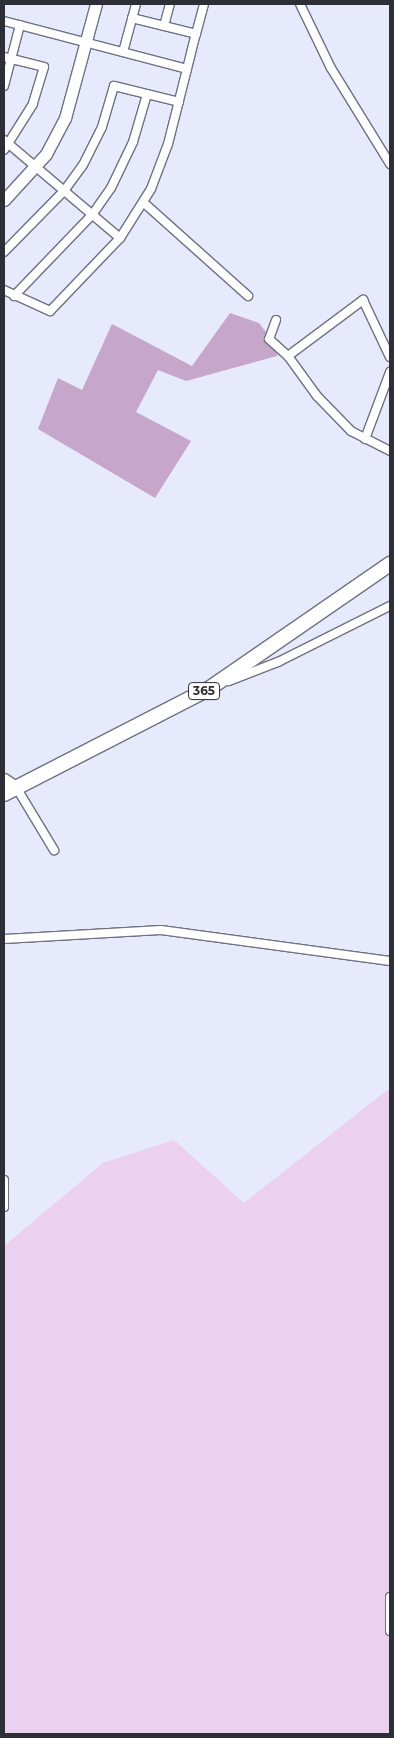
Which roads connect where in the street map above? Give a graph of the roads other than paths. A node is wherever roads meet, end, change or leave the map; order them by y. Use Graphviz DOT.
graph roads {
  1 [pos="96,4"];
  2 [pos="136,4"];
  3 [pos="170,4"];
  4 [pos="204,4"];
  5 [pos="300,4"];
  6 [pos="132,18"];
  7 [pos="4,21"];
  8 [pos="20,25"];
  9 [pos="164,26"];
  10 [pos="196,34"];
  11 [pos="86,42"];
  12 [pos="123,52"];
  13 [pos="8,58"];
  14 [pos="187,69"];
  15 [pos="4,86"];
  16 [pos="147,94"];
  17 [pos="179,102"];
  18 [pos="5,145"];
  19 [pos="390,164"];
  20 [pos="36,166"];
  21 [pos="64,191"];
  22 [pos="4,200"];
  23 [pos="143,202"];
  24 [pos="92,215"];
  25 [pos="120,238"];
  26 [pos="4,252"];
  27 [pos="4,290"];
  28 [pos="14,296"];
  29 [pos="248,296"];
  30 [pos="276,320"];
  31 [pos="288,356"];
  32 [pos="390,357"];
  33 [pos="390,372"];
  34 [pos="365,439"];
  35 [pos="390,451"];
  36 [pos="390,564"];
  37 [pos="390,606"];
  38 [pos="210,688"];
  39 [pos="4,779"];
  40 [pos="10,790"];
  41 [pos="54,850"];
  42 [pos="4,939"];
  43 [pos="390,961"];
  44 [pos="4,1180"];
  45 [pos="4,1207"];
  46 [pos="390,1596"];
  47 [pos="390,1631"];
  1 -- 11 [label="street"];
  2 -- 6 [label="street"];
  3 -- 9 [label="street"];
  4 -- 10 [label="street"];
  5 -- 19 [label="street"];
  6 -- 9 [label="street"];
  6 -- 12 [label="street"];
  7 -- 8 [label="street"];
  8 -- 11 [label="street"];
  8 -- 13 [label="street"];
  9 -- 10 [label="street"];
  10 -- 14 [label="street"];
  11 -- 12 [label="street"];
  11 -- 20 [label="street"];
  12 -- 14 [label="street"];
  13 -- 15 [label="street"];
  13 -- 18 [label="street"];
  14 -- 17 [label="street"];
  16 -- 17 [label="street"];
  16 -- 21 [label="street"];
  16 -- 24 [label="street"];
  17 -- 23 [label="street"];
  18 -- 20 [label="street"];
  20 -- 21 [label="street"];
  20 -- 22 [label="street"];
  21 -- 24 [label="street"];
  21 -- 26 [label="street"];
  23 -- 25 [label="street"];
  23 -- 29 [label="street"];
  24 -- 25 [label="street"];
  24 -- 28 [label="street"];
  25 -- 28 [label="street"];
  27 -- 28 [label="street"];
  30 -- 31 [label="street"];
  31 -- 32 [label="street"];
  31 -- 34 [label="street"];
  33 -- 34 [label="street"];
  34 -- 35 [label="street"];
  36 -- 38 [label="highway, 365"];
  37 -- 38 [label="street"];
  38 -- 40 [label="highway, 365"];
  39 -- 40 [label="street"];
  40 -- 41 [label="street"];
  42 -- 43 [label="street"];
  44 -- 45 [label="street"];
  46 -- 47 [label="street"];
}
